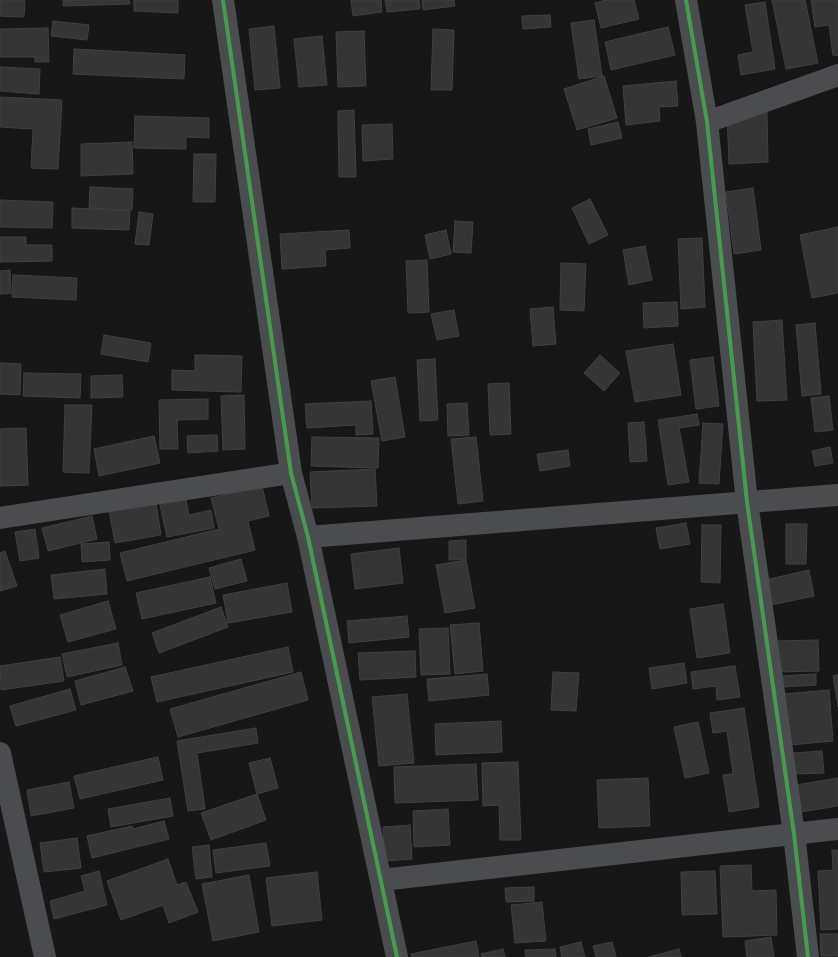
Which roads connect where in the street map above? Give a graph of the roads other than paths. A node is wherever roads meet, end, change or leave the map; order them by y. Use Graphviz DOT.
graph roads {
  1 [pos="223,0"];
  2 [pos="686,0"];
  3 [pos="838,75"];
  4 [pos="707,122"];
  5 [pos="291,474"];
  6 [pos="838,495"];
  7 [pos="747,502"];
  8 [pos="0,518"];
  9 [pos="308,537"];
  10 [pos="0,753"];
  11 [pos="838,829"];
  12 [pos="794,834"];
  13 [pos="381,880"];
  14 [pos="45,957"];
  15 [pos="397,957"];
  16 [pos="808,957"];
  1 -- 5 [label="street"];
  2 -- 4 [label="street"];
  3 -- 4 [label="street"];
  4 -- 7 [label="street"];
  5 -- 8 [label="street"];
  5 -- 9 [label="street"];
  6 -- 7 [label="street"];
  7 -- 9 [label="street"];
  7 -- 12 [label="street"];
  9 -- 13 [label="street"];
  10 -- 14 [label="street"];
  11 -- 12 [label="street"];
  12 -- 13 [label="street"];
  12 -- 16 [label="street"];
  13 -- 15 [label="street"];
}
